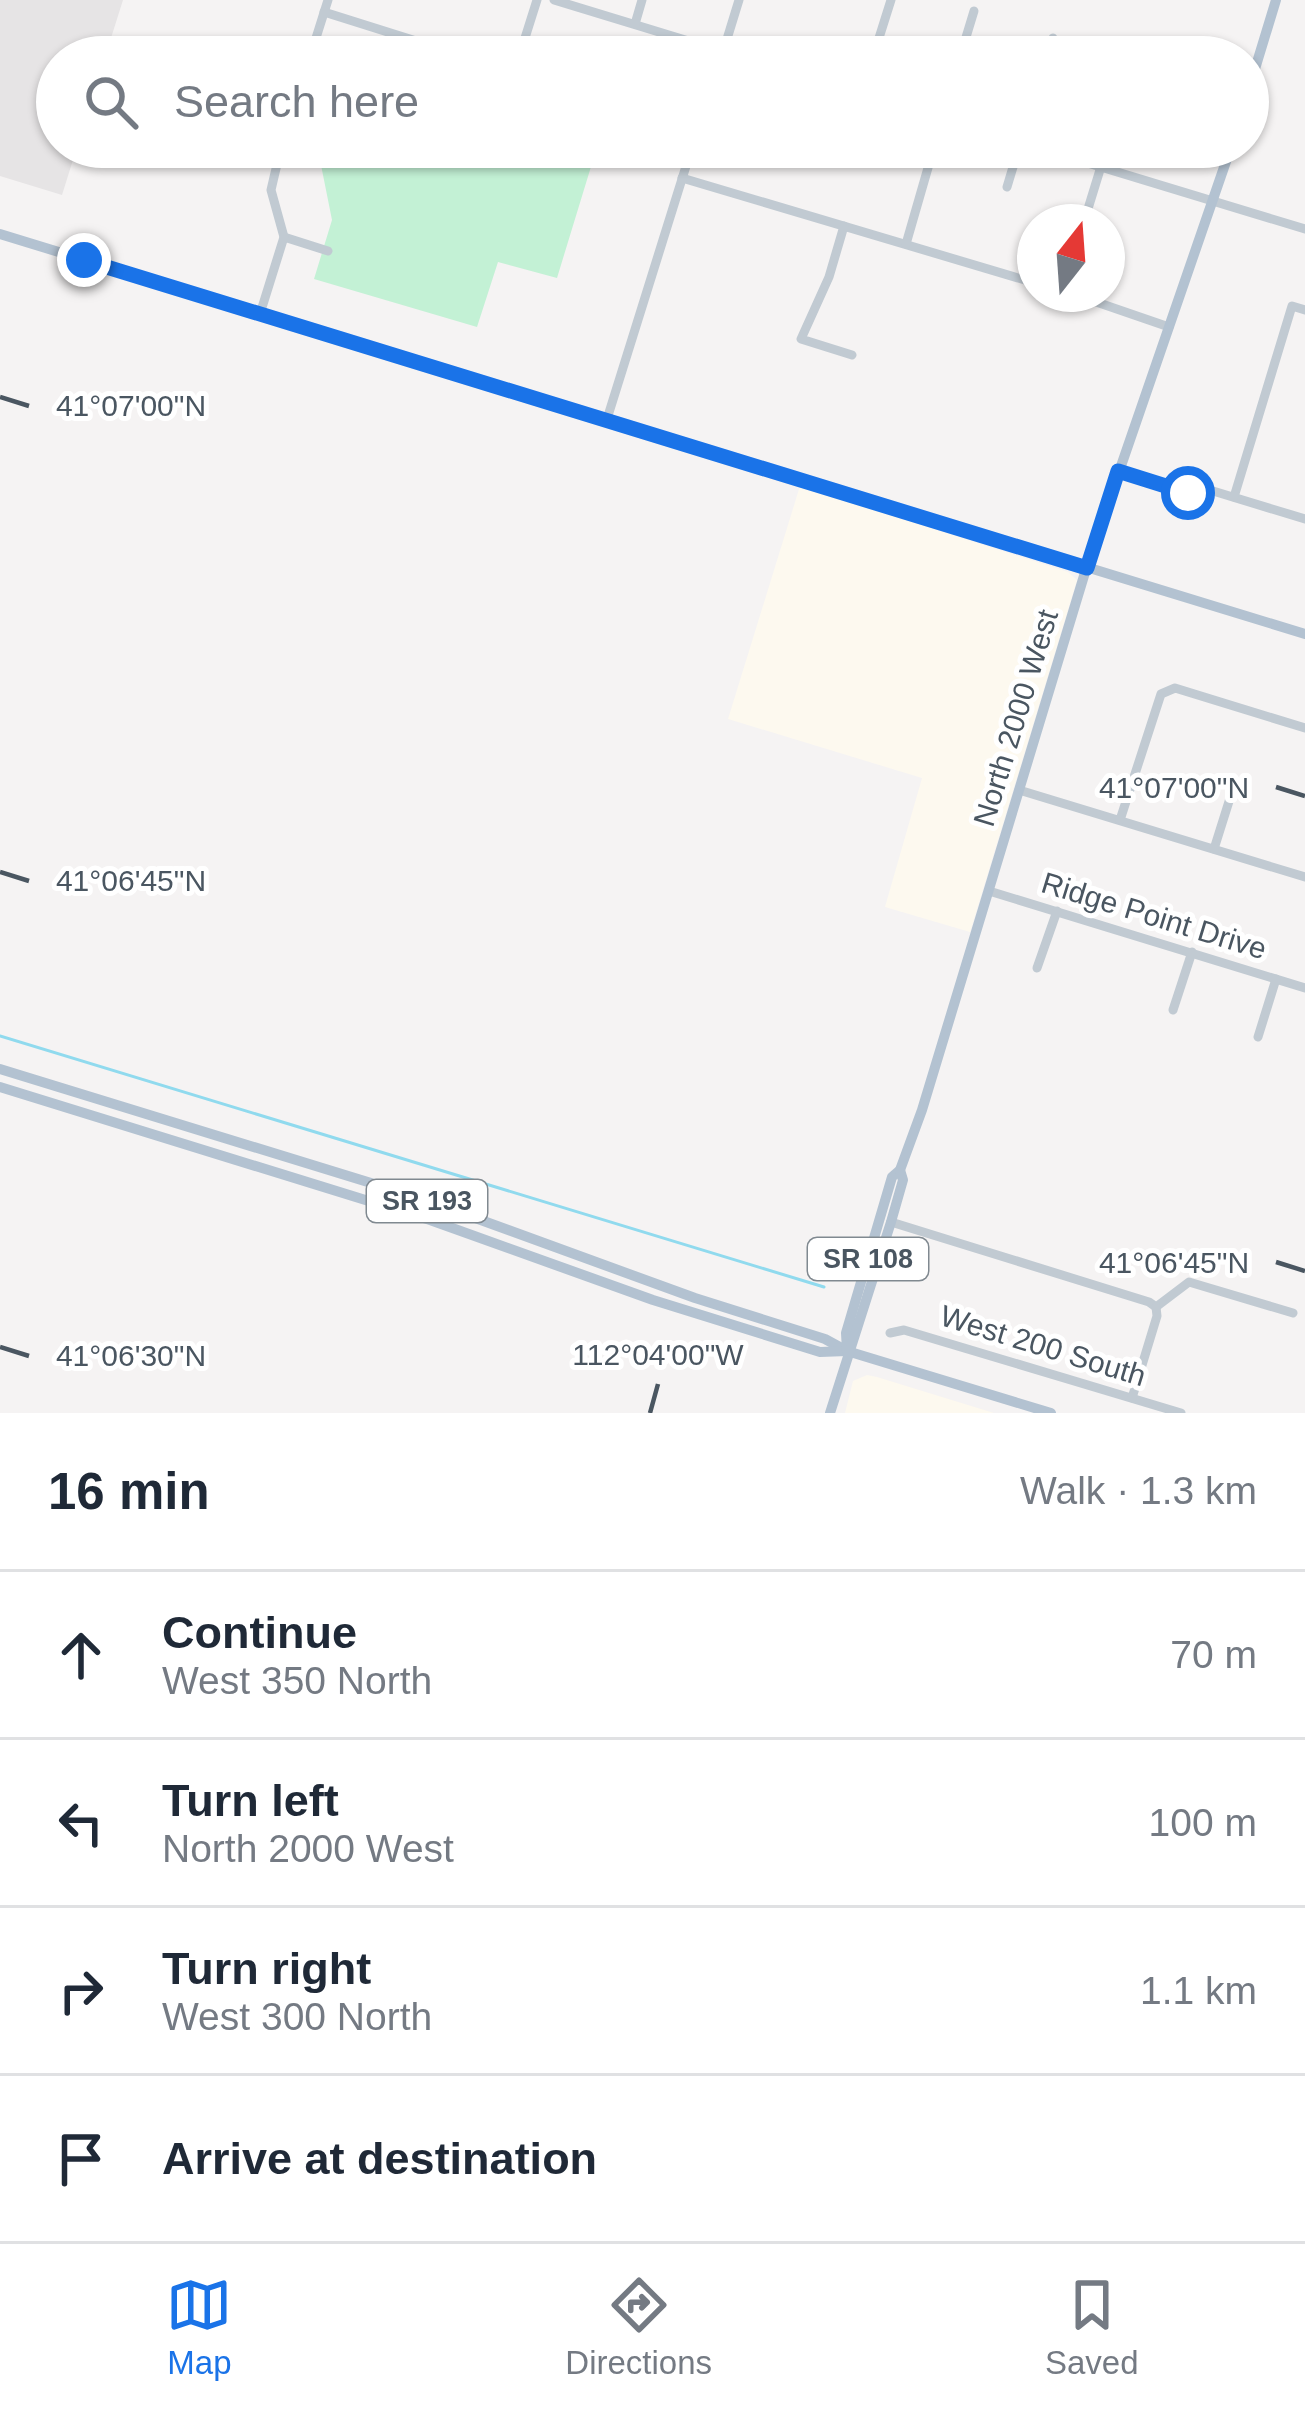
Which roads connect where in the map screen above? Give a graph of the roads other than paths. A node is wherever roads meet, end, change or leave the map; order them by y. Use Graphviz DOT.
graph roads {
  1 [pos="328,0"];
  2 [pos="537,0"];
  3 [pos="554,0"];
  4 [pos="642,0"];
  5 [pos="739,0"];
  6 [pos="891,0"];
  7 [pos="1276,0"];
  8 [pos="974,11"];
  9 [pos="324,12"];
  10 [pos="635,24"];
  11 [pos="317,36"];
  12 [pos="400,36"];
  13 [pos="526,36"];
  14 [pos="670,36"];
  15 [pos="728,36"];
  16 [pos="880,36"];
  17 [pos="967,36"];
  18 [pos="1265,36"];
  19 [pos="277,168"];
  20 [pos="685,168"];
  21 [pos="928,168"];
  22 [pos="1013,168"];
  23 [pos="1100,168"];
  24 [pos="1103,168"];
  25 [pos="1224,168"];
  26 [pos="682,178"];
  27 [pos="1007,187"];
  28 [pos="1214,201"];
  29 [pos="1089,204"];
  30 [pos="844,226"];
  31 [pos="1305,229"];
  32 [pos="0,234"];
  33 [pos="284,237"];
  34 [pos="906,244"];
  35 [pos="328,251"];
  36 [pos="1017,278"];
  37 [pos="1305,310"];
  38 [pos="1125,312"];
  39 [pos="260,314"];
  40 [pos="1169,327"];
  41 [pos="852,355"];
  42 [pos="607,419"];
  43 [pos="1118,471"];
  44 [pos="1234,497"];
  45 [pos="1305,519"];
  46 [pos="1087,568"];
  47 [pos="1305,634"];
  48 [pos="1305,728"];
  49 [pos="1019,790"];
  50 [pos="1231,794"];
  51 [pos="1120,820"];
  52 [pos="1214,849"];
  53 [pos="1305,877"];
  54 [pos="989,891"];
  55 [pos="1057,910"];
  56 [pos="1192,952"];
  57 [pos="1037,968"];
  58 [pos="1276,979"];
  59 [pos="1305,988"];
  60 [pos="1173,1010"];
  61 [pos="1258,1037"];
  62 [pos="0,1069"];
  63 [pos="0,1087"];
  64 [pos="900,1170"];
  65 [pos="891,1222"];
  66 [pos="1156,1307"];
  67 [pos="1293,1312"];
  68 [pos="890,1333"];
  69 [pos="847,1351"];
  70 [pos="1132,1398"];
  71 [pos="830,1413"];
  72 [pos="1051,1413"];
  73 [pos="1181,1413"];
  1 -- 9 [label="street"];
  2 -- 13 [label="street"];
  3 -- 10 [label="street"];
  4 -- 10 [label="street"];
  5 -- 15 [label="street"];
  6 -- 16 [label="street"];
  7 -- 18 [label="main road"];
  8 -- 17 [label="street"];
  9 -- 11 [label="street"];
  9 -- 12 [label="street"];
  10 -- 14 [label="street"];
  19 -- 33 [label="street"];
  20 -- 26 [label="street"];
  21 -- 34 [label="street"];
  22 -- 27 [label="street"];
  23 -- 29 [label="street"];
  24 -- 28 [label="street"];
  25 -- 28 [label="main road, North 2000 West / SR 108"];
  26 -- 30 [label="street"];
  26 -- 42 [label="street"];
  28 -- 31 [label="street"];
  28 -- 40 [label="main road, North 2000 West / SR 108"];
  30 -- 34 [label="street"];
  30 -- 41 [label="street"];
  32 -- 39 [label="main road"];
  33 -- 35 [label="street"];
  33 -- 39 [label="street"];
  34 -- 36 [label="street"];
  37 -- 44 [label="street"];
  38 -- 40 [label="street"];
  39 -- 42 [label="main road"];
  40 -- 43 [label="main road, North 2000 West / SR 108"];
  42 -- 46 [label="main road"];
  43 -- 44 [label="street"];
  43 -- 46 [label="main road, North 2000 West / SR 108"];
  44 -- 45 [label="street"];
  46 -- 47 [label="main road"];
  46 -- 49 [label="main road, North 2000 West / SR 108"];
  48 -- 51 [label="street"];
  49 -- 51 [label="street"];
  49 -- 54 [label="main road, North 2000 West / SR 108"];
  50 -- 52 [label="street"];
  51 -- 52 [label="street"];
  52 -- 53 [label="street"];
  54 -- 55 [label="street, Ridge Point Drive"];
  54 -- 64 [label="main road, North 2000 West / SR 108"];
  55 -- 56 [label="street, Ridge Point Drive"];
  55 -- 57 [label="street"];
  56 -- 58 [label="street, Ridge Point Drive"];
  56 -- 60 [label="street"];
  58 -- 59 [label="street, Ridge Point Drive"];
  58 -- 61 [label="street"];
  62 -- 69 [label="main road, SR 193"];
  63 -- 69 [label="main road, SR 193"];
  64 -- 65 [label="main road, North 2000 West / SR 108"];
  64 -- 69 [label="main road, North 2000 West / SR 108"];
  65 -- 66 [label="street"];
  65 -- 69 [label="main road, North 2000 West / SR 108"];
  66 -- 67 [label="street"];
  66 -- 70 [label="street"];
  68 -- 70 [label="street, West 200 South"];
  69 -- 71 [label="main road, North 2000 West / SR 108"];
  69 -- 72 [label="main road, SR 193"];
  70 -- 73 [label="street, West 200 South"];
}
